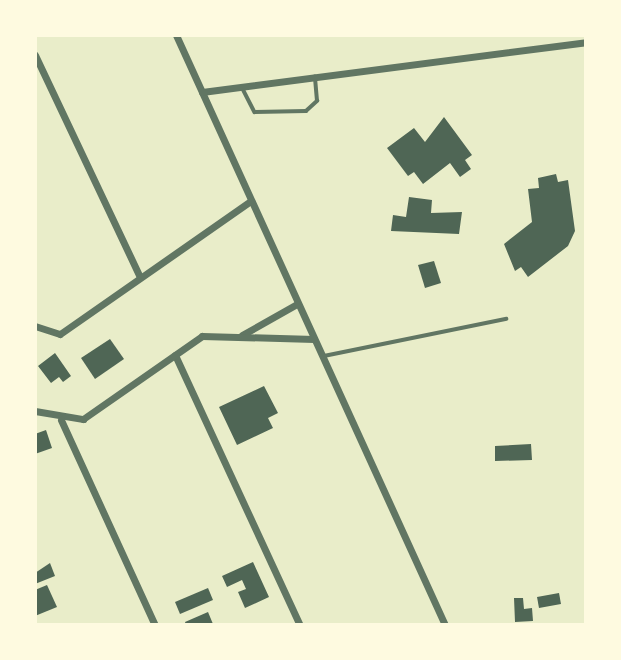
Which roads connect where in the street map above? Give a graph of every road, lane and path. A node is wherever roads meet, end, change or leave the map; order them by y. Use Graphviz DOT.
graph roads {
  1 [pos="176,35"];
  2 [pos="586,42"];
  3 [pos="35,55"];
  4 [pos="315,77"];
  5 [pos="242,87"];
  6 [pos="202,92"];
  7 [pos="251,201"];
  8 [pos="140,277"];
  9 [pos="297,304"];
  10 [pos="506,320"];
  11 [pos="35,326"];
  12 [pos="241,335"];
  13 [pos="314,339"];
  14 [pos="175,355"];
  15 [pos="322,356"];
  16 [pos="35,411"];
  17 [pos="61,420"];
  18 [pos="155,625"];
  19 [pos="300,625"];
  20 [pos="445,625"];
  1 -- 6 [label="street"];
  2 -- 4 [label="street"];
  3 -- 8 [label="street"];
  4 -- 5 [label="street"];
  4 -- 5 [label="lane"];
  5 -- 6 [label="street"];
  6 -- 7 [label="street"];
  7 -- 8 [label="street"];
  7 -- 9 [label="street"];
  8 -- 11 [label="street"];
  9 -- 12 [label="street"];
  9 -- 13 [label="street"];
  10 -- 15 [label="lane"];
  12 -- 13 [label="street"];
  12 -- 14 [label="street"];
  13 -- 15 [label="street"];
  14 -- 17 [label="street"];
  14 -- 19 [label="street"];
  15 -- 20 [label="street"];
  16 -- 17 [label="street"];
  17 -- 18 [label="street"];
}
